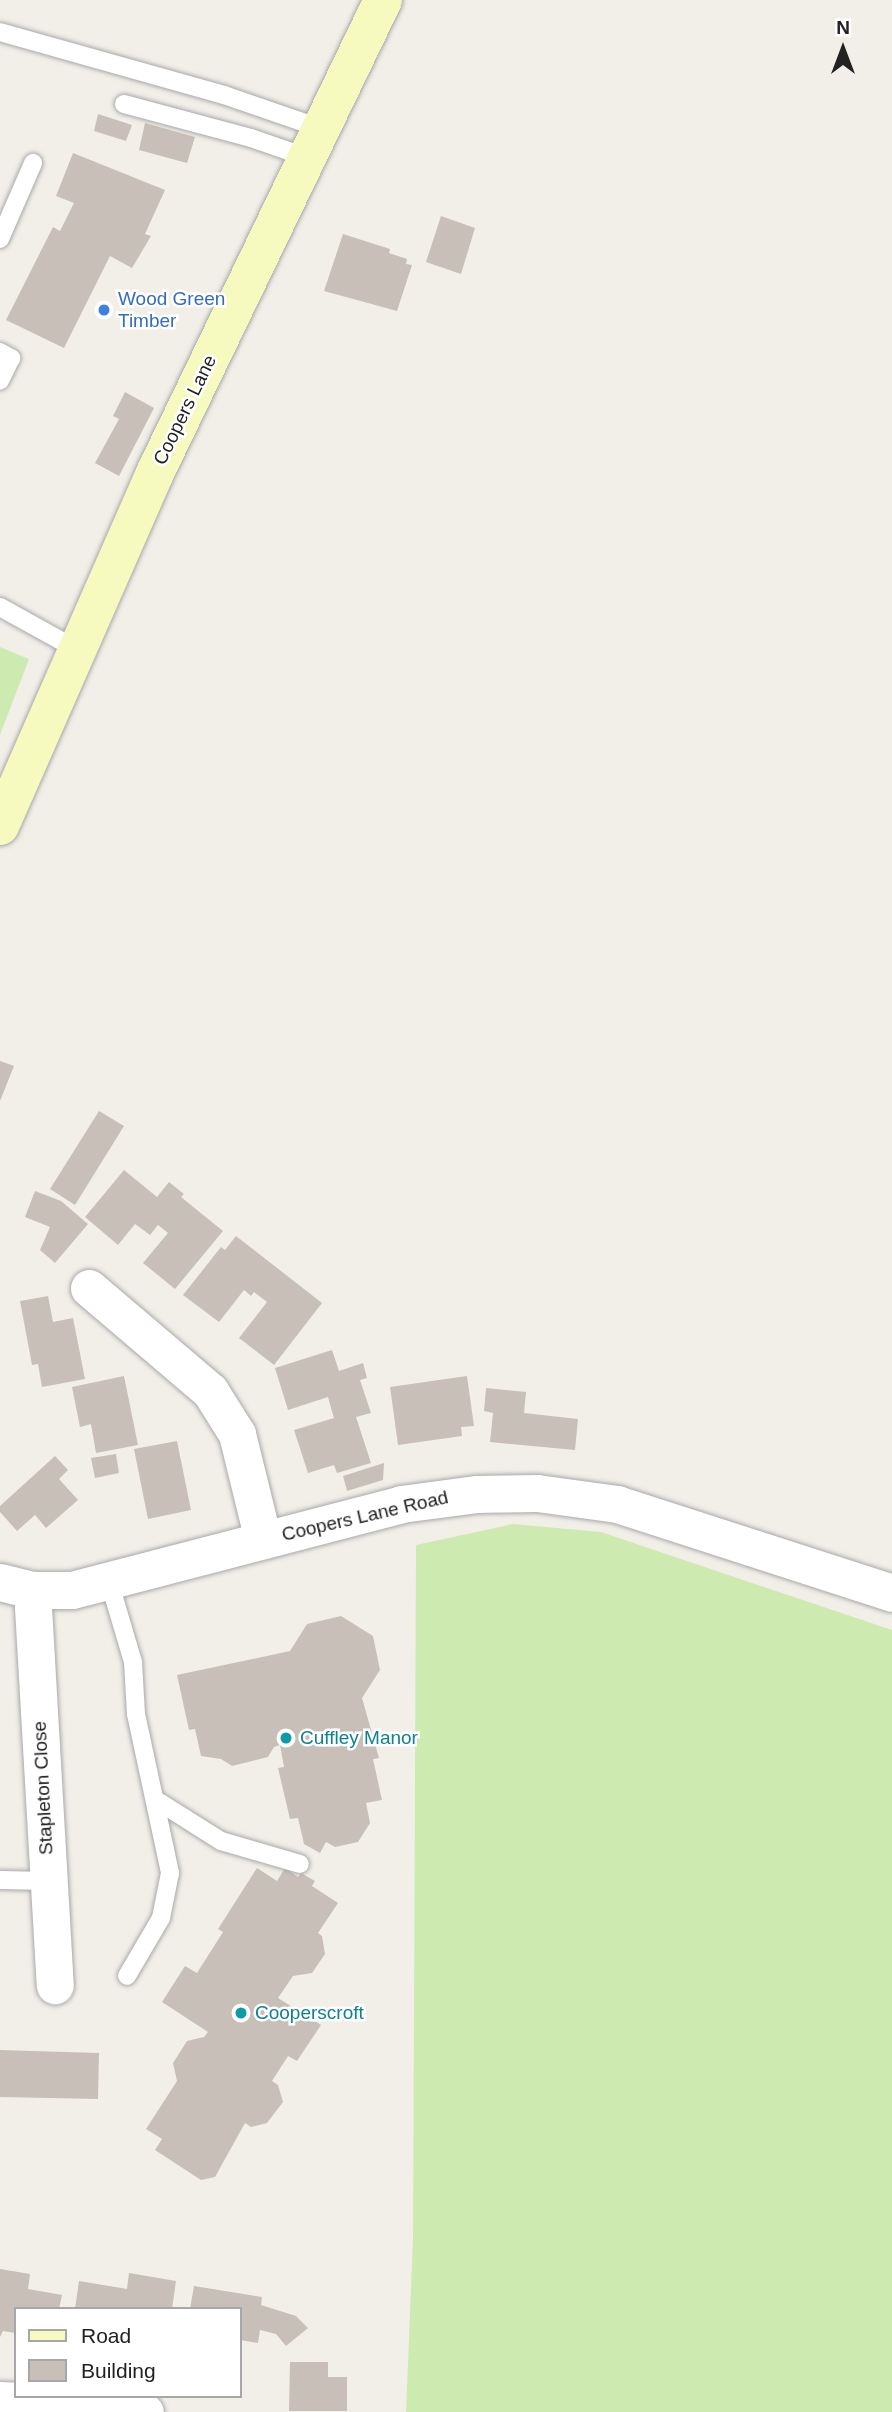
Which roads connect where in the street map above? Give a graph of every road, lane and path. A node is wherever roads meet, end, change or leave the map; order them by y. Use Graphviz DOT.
graph roads {
  1 [pos="383,0"];
  2 [pos="0,32"];
  3 [pos="124,104"];
  4 [pos="313,143"];
  5 [pos="33,163"];
  6 [pos="0,239"];
  7 [pos="0,352"];
  8 [pos="0,381"];
  9 [pos="0,607"];
  10 [pos="76,649"];
  11 [pos="0,826"];
  12 [pos="89,1289"];
  13 [pos="263,1540"];
  14 [pos="109,1581"];
  15 [pos="16,1586"];
  16 [pos="892,1593"];
  17 [pos="156,1800"];
  18 [pos="300,1864"];
  19 [pos="0,1880"];
  20 [pos="48,1881"];
  21 [pos="127,1976"];
  22 [pos="55,1985"];
  23 [pos="0,2400"];
  24 [pos="145,2412"];
  1 -- 4 [label="main road, Coopers Lane"];
  2 -- 4 [label="lane"];
  3 -- 4 [label="lane"];
  4 -- 10 [label="main road, Coopers Lane"];
  5 -- 6 [label="lane"];
  7 -- 8 [label="lane"];
  9 -- 10 [label="lane"];
  10 -- 11 [label="main road, Coopers Lane"];
  12 -- 13 [label="street"];
  13 -- 14 [label="street, Coopers Lane Road"];
  13 -- 16 [label="street, Coopers Lane Road"];
  14 -- 15 [label="street, Coopers Lane Road"];
  14 -- 17 [label="lane"];
  15 -- 20 [label="street, Stapleton Close"];
  17 -- 18 [label="lane"];
  17 -- 21 [label="lane"];
  19 -- 20 [label="lane"];
  20 -- 22 [label="street, Stapleton Close"];
  23 -- 24 [label="street"];
}
